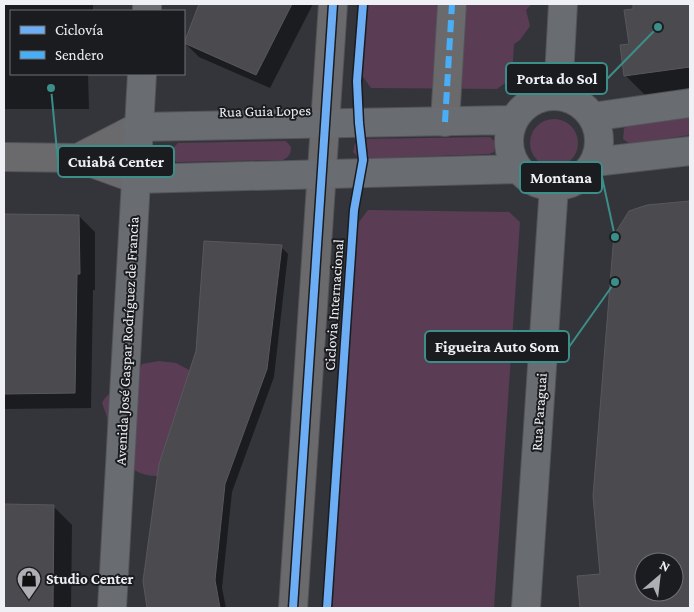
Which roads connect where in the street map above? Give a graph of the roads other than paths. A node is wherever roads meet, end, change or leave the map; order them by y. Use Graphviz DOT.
graph roads {
  1 [pos="333,4"];
  2 [pos="452,4"];
  3 [pos="563,4"];
  4 [pos="142,75"];
  5 [pos="558,95"];
  6 [pos="690,103"];
  7 [pos="592,117"];
  8 [pos="513,120"];
  9 [pos="445,122"];
  10 [pos="325,124"];
  11 [pos="138,127"];
  12 [pos="690,151"];
  13 [pos="4,157"];
  14 [pos="78,158"];
  15 [pos="594,162"];
  16 [pos="518,169"];
  17 [pos="321,175"];
  18 [pos="136,179"];
  19 [pos="554,186"];
  20 [pos="112,608"];
  21 [pos="293,608"];
  22 [pos="526,608"];
  1 -- 10 [label="street"];
  2 -- 9 [label="street"];
  3 -- 5 [label="main road"];
  4 -- 11 [label="main road, Avenida José Gaspar Rodríguez de Francia"];
  5 -- 7 [label="main road"];
  5 -- 8 [label="main road"];
  6 -- 7 [label="main road"];
  7 -- 15 [label="main road"];
  8 -- 9 [label="main road, Rua Guia Lopes"];
  8 -- 16 [label="main road"];
  9 -- 10 [label="main road, Rua Guia Lopes"];
  10 -- 11 [label="main road, Rua Guia Lopes"];
  10 -- 17 [label="street"];
  11 -- 14 [label="street"];
  11 -- 18 [label="main road, Avenida José Gaspar Rodríguez de Francia"];
  12 -- 15 [label="main road"];
  13 -- 14 [label="street"];
  14 -- 18 [label="street"];
  15 -- 19 [label="main road"];
  16 -- 17 [label="main road"];
  16 -- 19 [label="main road"];
  17 -- 18 [label="main road"];
  17 -- 21 [label="street"];
  18 -- 20 [label="main road, Avenida José Gaspar Rodríguez de Francia"];
  19 -- 22 [label="main road, Rua Paraguai"];
}
